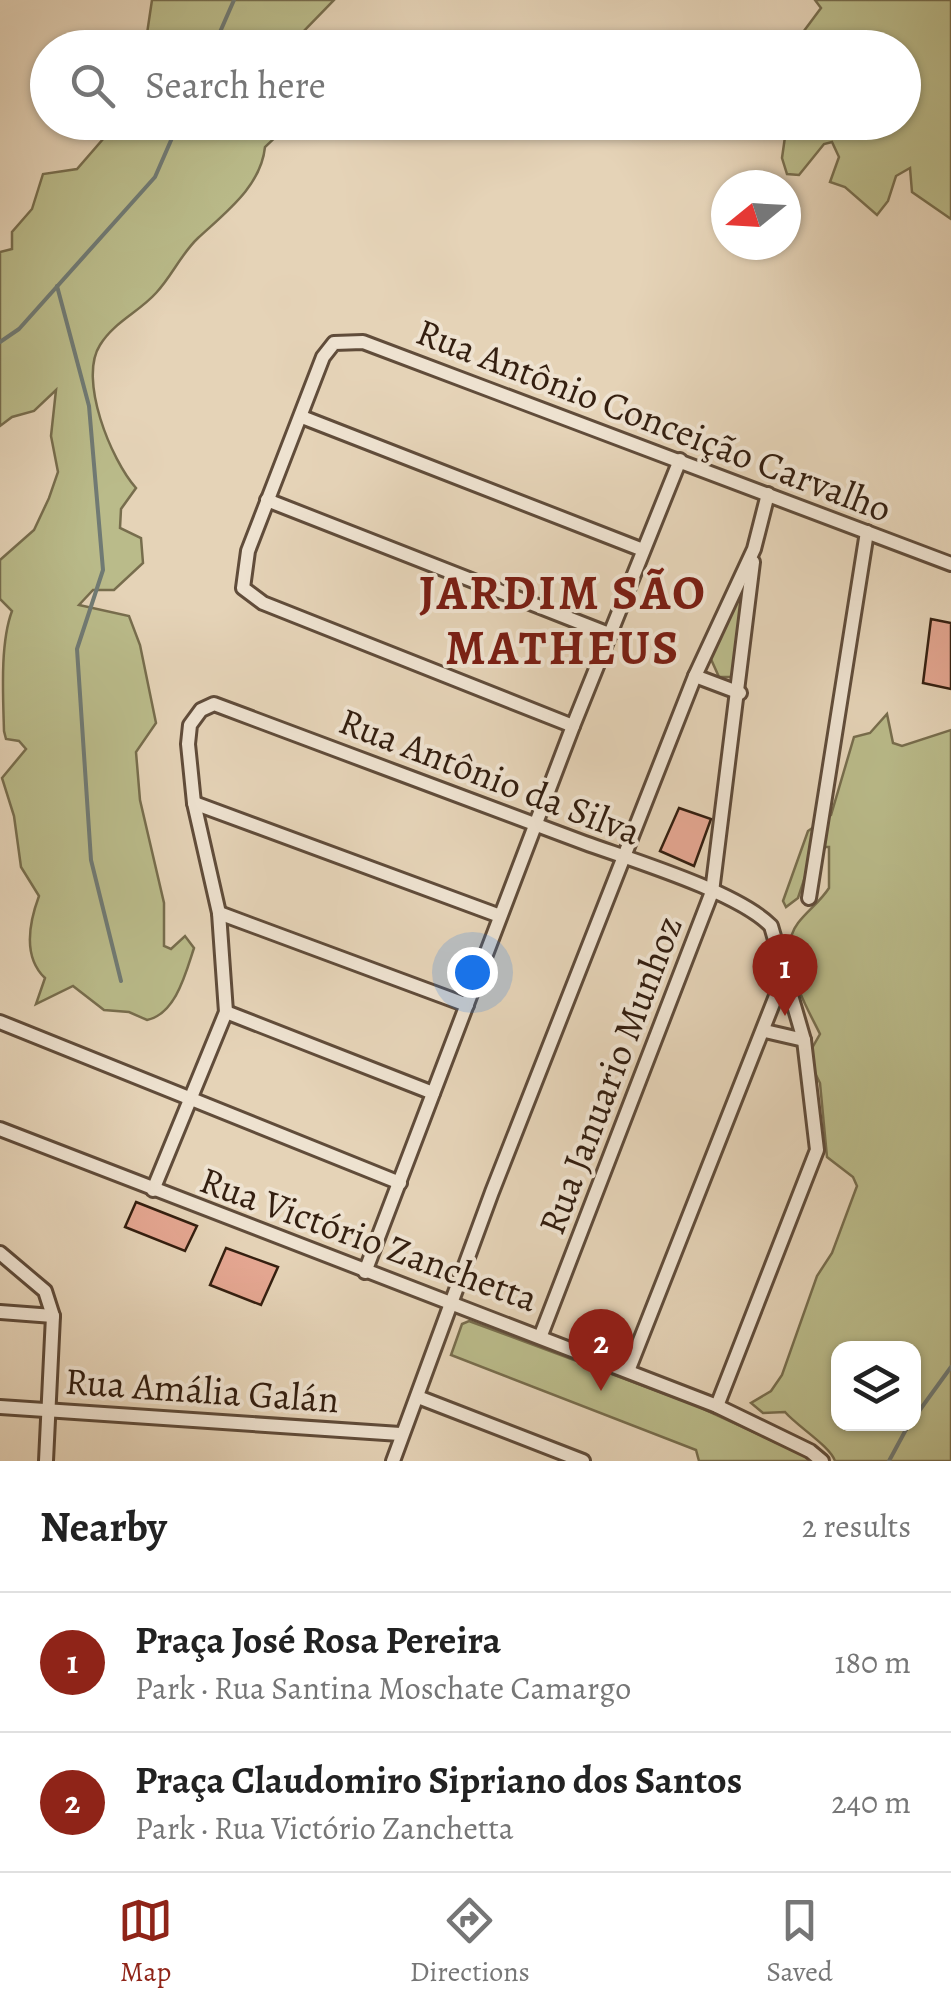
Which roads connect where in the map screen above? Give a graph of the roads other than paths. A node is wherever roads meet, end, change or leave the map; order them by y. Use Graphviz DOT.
graph roads {
  1 [pos="302,417"];
  2 [pos="680,460"];
  3 [pos="768,494"];
  4 [pos="268,500"];
  5 [pos="866,532"];
  6 [pos="754,549"];
  7 [pos="643,550"];
  8 [pos="951,564"];
  9 [pos="609,634"];
  10 [pos="695,676"];
  11 [pos="740,694"];
  12 [pos="573,726"];
  13 [pos="194,803"];
  14 [pos="538,826"];
  15 [pos="625,858"];
  16 [pos="712,892"];
  17 [pos="809,898"];
  18 [pos="219,913"];
  19 [pos="500,916"];
  20 [pos="785,971"];
  21 [pos="467,1006"];
  22 [pos="226,1012"];
  23 [pos="0,1022"];
  24 [pos="765,1031"];
  25 [pos="804,1040"];
  26 [pos="434,1093"];
  27 [pos="190,1098"];
  28 [pos="0,1129"];
  29 [pos="400,1184"];
  30 [pos="153,1190"];
  31 [pos="0,1254"];
  32 [pos="365,1272"];
  33 [pos="453,1304"];
  34 [pos="0,1312"];
  35 [pos="53,1316"];
  36 [pos="541,1335"];
  37 [pos="628,1370"];
  38 [pos="418,1397"];
  39 [pos="717,1406"];
  40 [pos="0,1407"];
  41 [pos="49,1410"];
  42 [pos="400,1434"];
  43 [pos="390,1459"];
  44 [pos="46,1461"];
  45 [pos="583,1461"];
  46 [pos="822,1461"];
  1 -- 2 [label="street, Rua Antônio Conceição Carvalho"];
  1 -- 4 [label="street"];
  1 -- 7 [label="street"];
  2 -- 3 [label="street, Rua Antônio Conceição Carvalho"];
  2 -- 7 [label="street"];
  3 -- 5 [label="street, Rua Antônio Conceição Carvalho"];
  3 -- 6 [label="street"];
  4 -- 9 [label="street"];
  4 -- 12 [label="street"];
  5 -- 8 [label="street, Rua Antônio Conceição Carvalho"];
  5 -- 17 [label="street"];
  6 -- 10 [label="street"];
  6 -- 11 [label="street, Rua Januario Munhoz"];
  7 -- 9 [label="street"];
  9 -- 12 [label="street"];
  10 -- 11 [label="street"];
  10 -- 15 [label="street"];
  11 -- 16 [label="street, Rua Januario Munhoz"];
  12 -- 14 [label="street"];
  13 -- 14 [label="street, Rua Antônio da Silva"];
  13 -- 18 [label="street"];
  13 -- 19 [label="street"];
  14 -- 15 [label="street, Rua Antônio da Silva"];
  14 -- 19 [label="street"];
  15 -- 16 [label="street, Rua Antônio da Silva"];
  15 -- 33 [label="street"];
  16 -- 20 [label="street, Rua Antônio da Silva"];
  16 -- 36 [label="street, Rua Januario Munhoz"];
  18 -- 21 [label="street"];
  18 -- 22 [label="street"];
  19 -- 21 [label="street"];
  20 -- 24 [label="street"];
  20 -- 25 [label="street"];
  21 -- 26 [label="street"];
  22 -- 26 [label="street"];
  22 -- 27 [label="street"];
  23 -- 27 [label="street"];
  24 -- 25 [label="street"];
  24 -- 37 [label="street"];
  25 -- 39 [label="street"];
  26 -- 29 [label="street"];
  27 -- 29 [label="street"];
  27 -- 30 [label="street"];
  28 -- 30 [label="street, Rua Victório Zanchetta"];
  29 -- 32 [label="street"];
  30 -- 32 [label="street, Rua Victório Zanchetta"];
  31 -- 35 [label="street"];
  32 -- 33 [label="street, Rua Victório Zanchetta"];
  33 -- 36 [label="street, Rua Victório Zanchetta"];
  33 -- 38 [label="street"];
  34 -- 35 [label="street"];
  35 -- 41 [label="street"];
  36 -- 37 [label="street, Rua Victório Zanchetta"];
  37 -- 39 [label="street, Rua Victório Zanchetta"];
  38 -- 42 [label="street"];
  38 -- 45 [label="street"];
  39 -- 46 [label="street, Rua Victório Zanchetta"];
  40 -- 41 [label="street, Rua Amália Galán"];
  41 -- 42 [label="street, Rua Amália Galán"];
  41 -- 44 [label="street"];
  42 -- 43 [label="street"];
}
